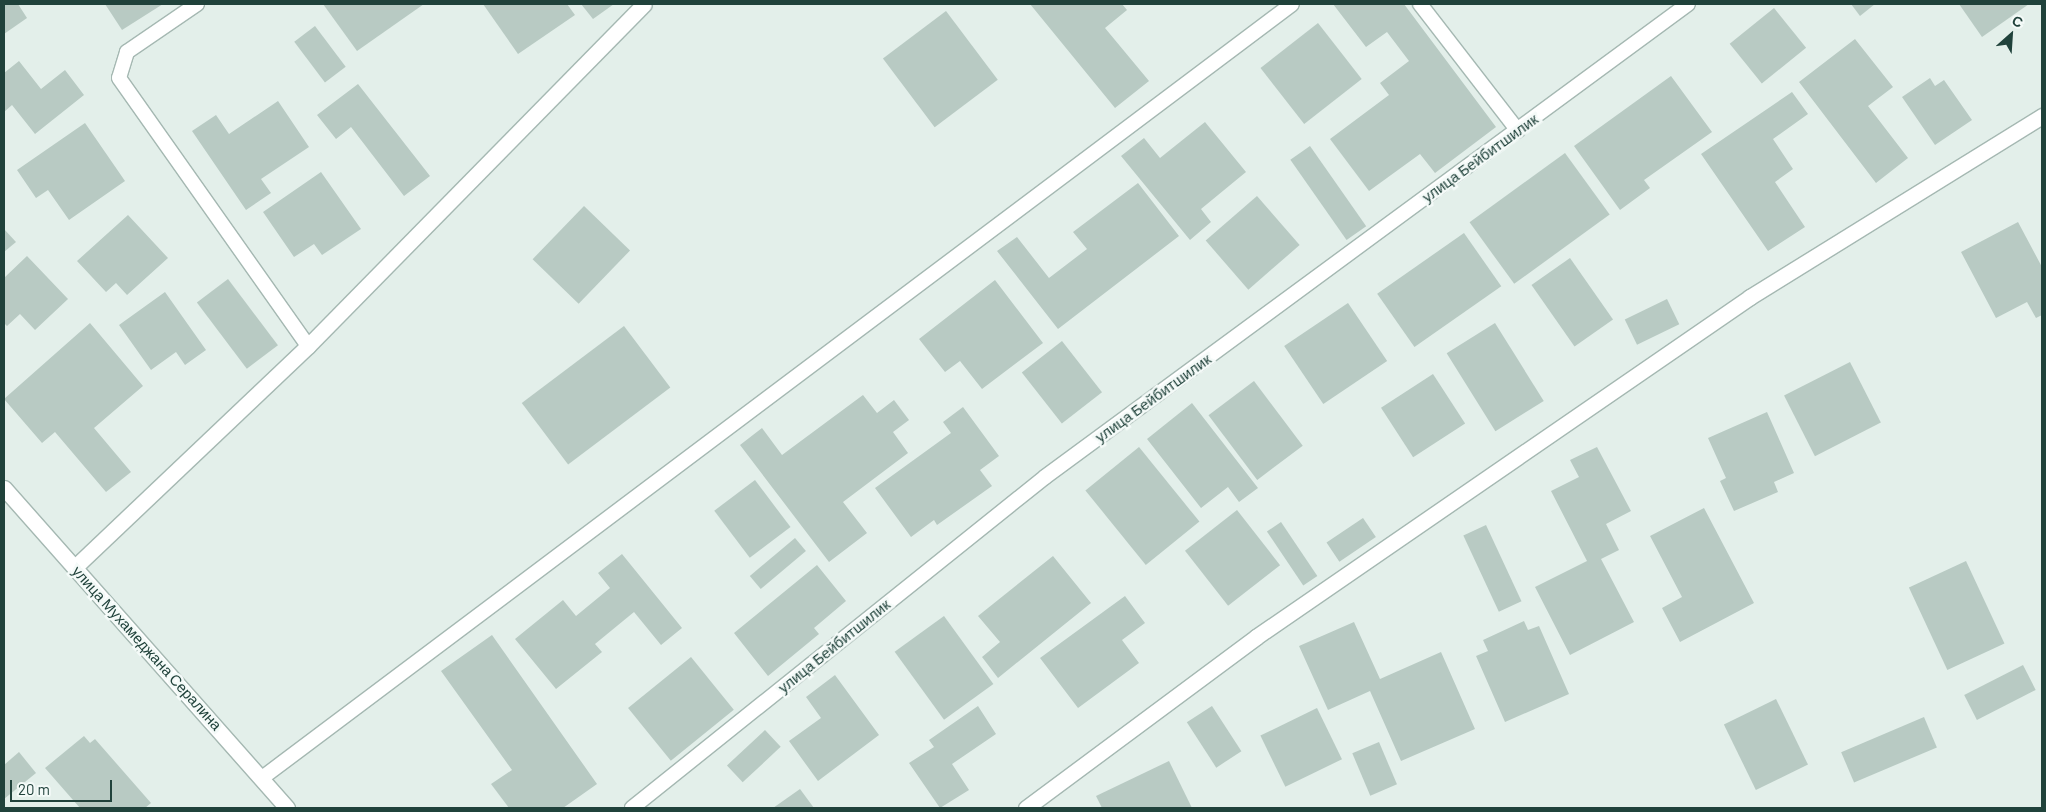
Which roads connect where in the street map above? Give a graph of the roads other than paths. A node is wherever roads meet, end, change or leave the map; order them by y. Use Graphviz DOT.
graph roads {
  1 [pos="197,4"];
  2 [pos="644,4"];
  3 [pos="1292,4"];
  4 [pos="1420,4"];
  5 [pos="1688,4"];
  6 [pos="2042,116"];
  7 [pos="1518,131"];
  8 [pos="308,346"];
  9 [pos="4,488"];
  10 [pos="74,567"];
  11 [pos="262,778"];
  12 [pos="287,808"];
  13 [pos="632,808"];
  14 [pos="1026,808"];
  1 -- 8 [label="lane"];
  2 -- 8 [label="street"];
  3 -- 11 [label="lane"];
  4 -- 7 [label="lane"];
  5 -- 7 [label="lane, улица Бейбитшилик"];
  6 -- 14 [label="street"];
  7 -- 13 [label="lane, улица Бейбитшилик"];
  8 -- 10 [label="street"];
  9 -- 10 [label="street, улица Мухамеджана Сералина"];
  10 -- 11 [label="street, улица Мухамеджана Сералина"];
  11 -- 12 [label="street, улица Мухамеджана Сералина"];
}
